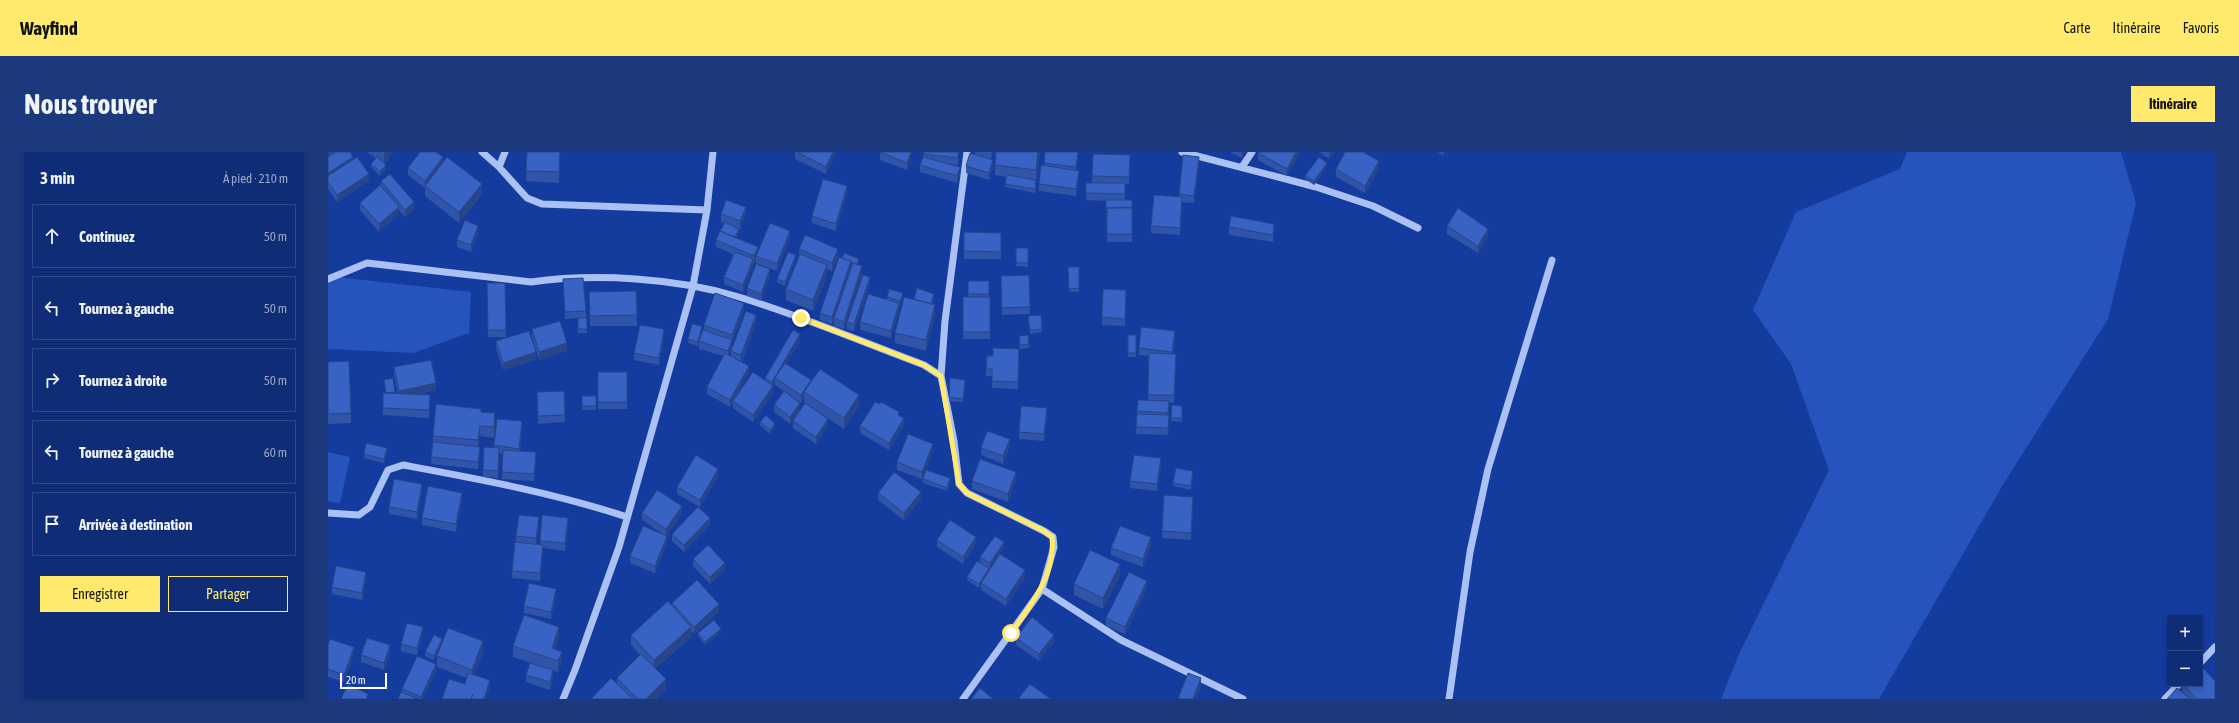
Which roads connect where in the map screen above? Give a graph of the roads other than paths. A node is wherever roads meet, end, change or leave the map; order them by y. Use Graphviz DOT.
graph roads {
  1 [pos="482,152"];
  2 [pos="505,152"];
  3 [pos="713,152"];
  4 [pos="966,152"];
  5 [pos="1182,152"];
  6 [pos="1252,152"];
  7 [pos="499,167"];
  8 [pos="1242,167"];
  9 [pos="707,210"];
  10 [pos="1418,228"];
  11 [pos="1552,260"];
  12 [pos="328,279"];
  13 [pos="693,286"];
  14 [pos="941,376"];
  15 [pos="328,513"];
  16 [pos="627,517"];
  17 [pos="1042,589"];
  18 [pos="2215,647"];
  19 [pos="2203,660"];
  20 [pos="2176,687"];
  21 [pos="563,699"];
  22 [pos="963,699"];
  23 [pos="1243,699"];
  24 [pos="1449,699"];
  25 [pos="2165,699"];
  1 -- 7 [label="street"];
  2 -- 7 [label="street"];
  3 -- 9 [label="street"];
  4 -- 14 [label="street"];
  5 -- 8 [label="street"];
  6 -- 8 [label="street"];
  7 -- 9 [label="street"];
  8 -- 10 [label="street"];
  9 -- 13 [label="street"];
  11 -- 24 [label="street"];
  12 -- 13 [label="street"];
  13 -- 14 [label="street"];
  13 -- 16 [label="street"];
  14 -- 17 [label="street"];
  15 -- 16 [label="street"];
  16 -- 21 [label="street"];
  17 -- 22 [label="street"];
  17 -- 23 [label="street"];
  18 -- 19 [label="street"];
  20 -- 25 [label="street"];
}
